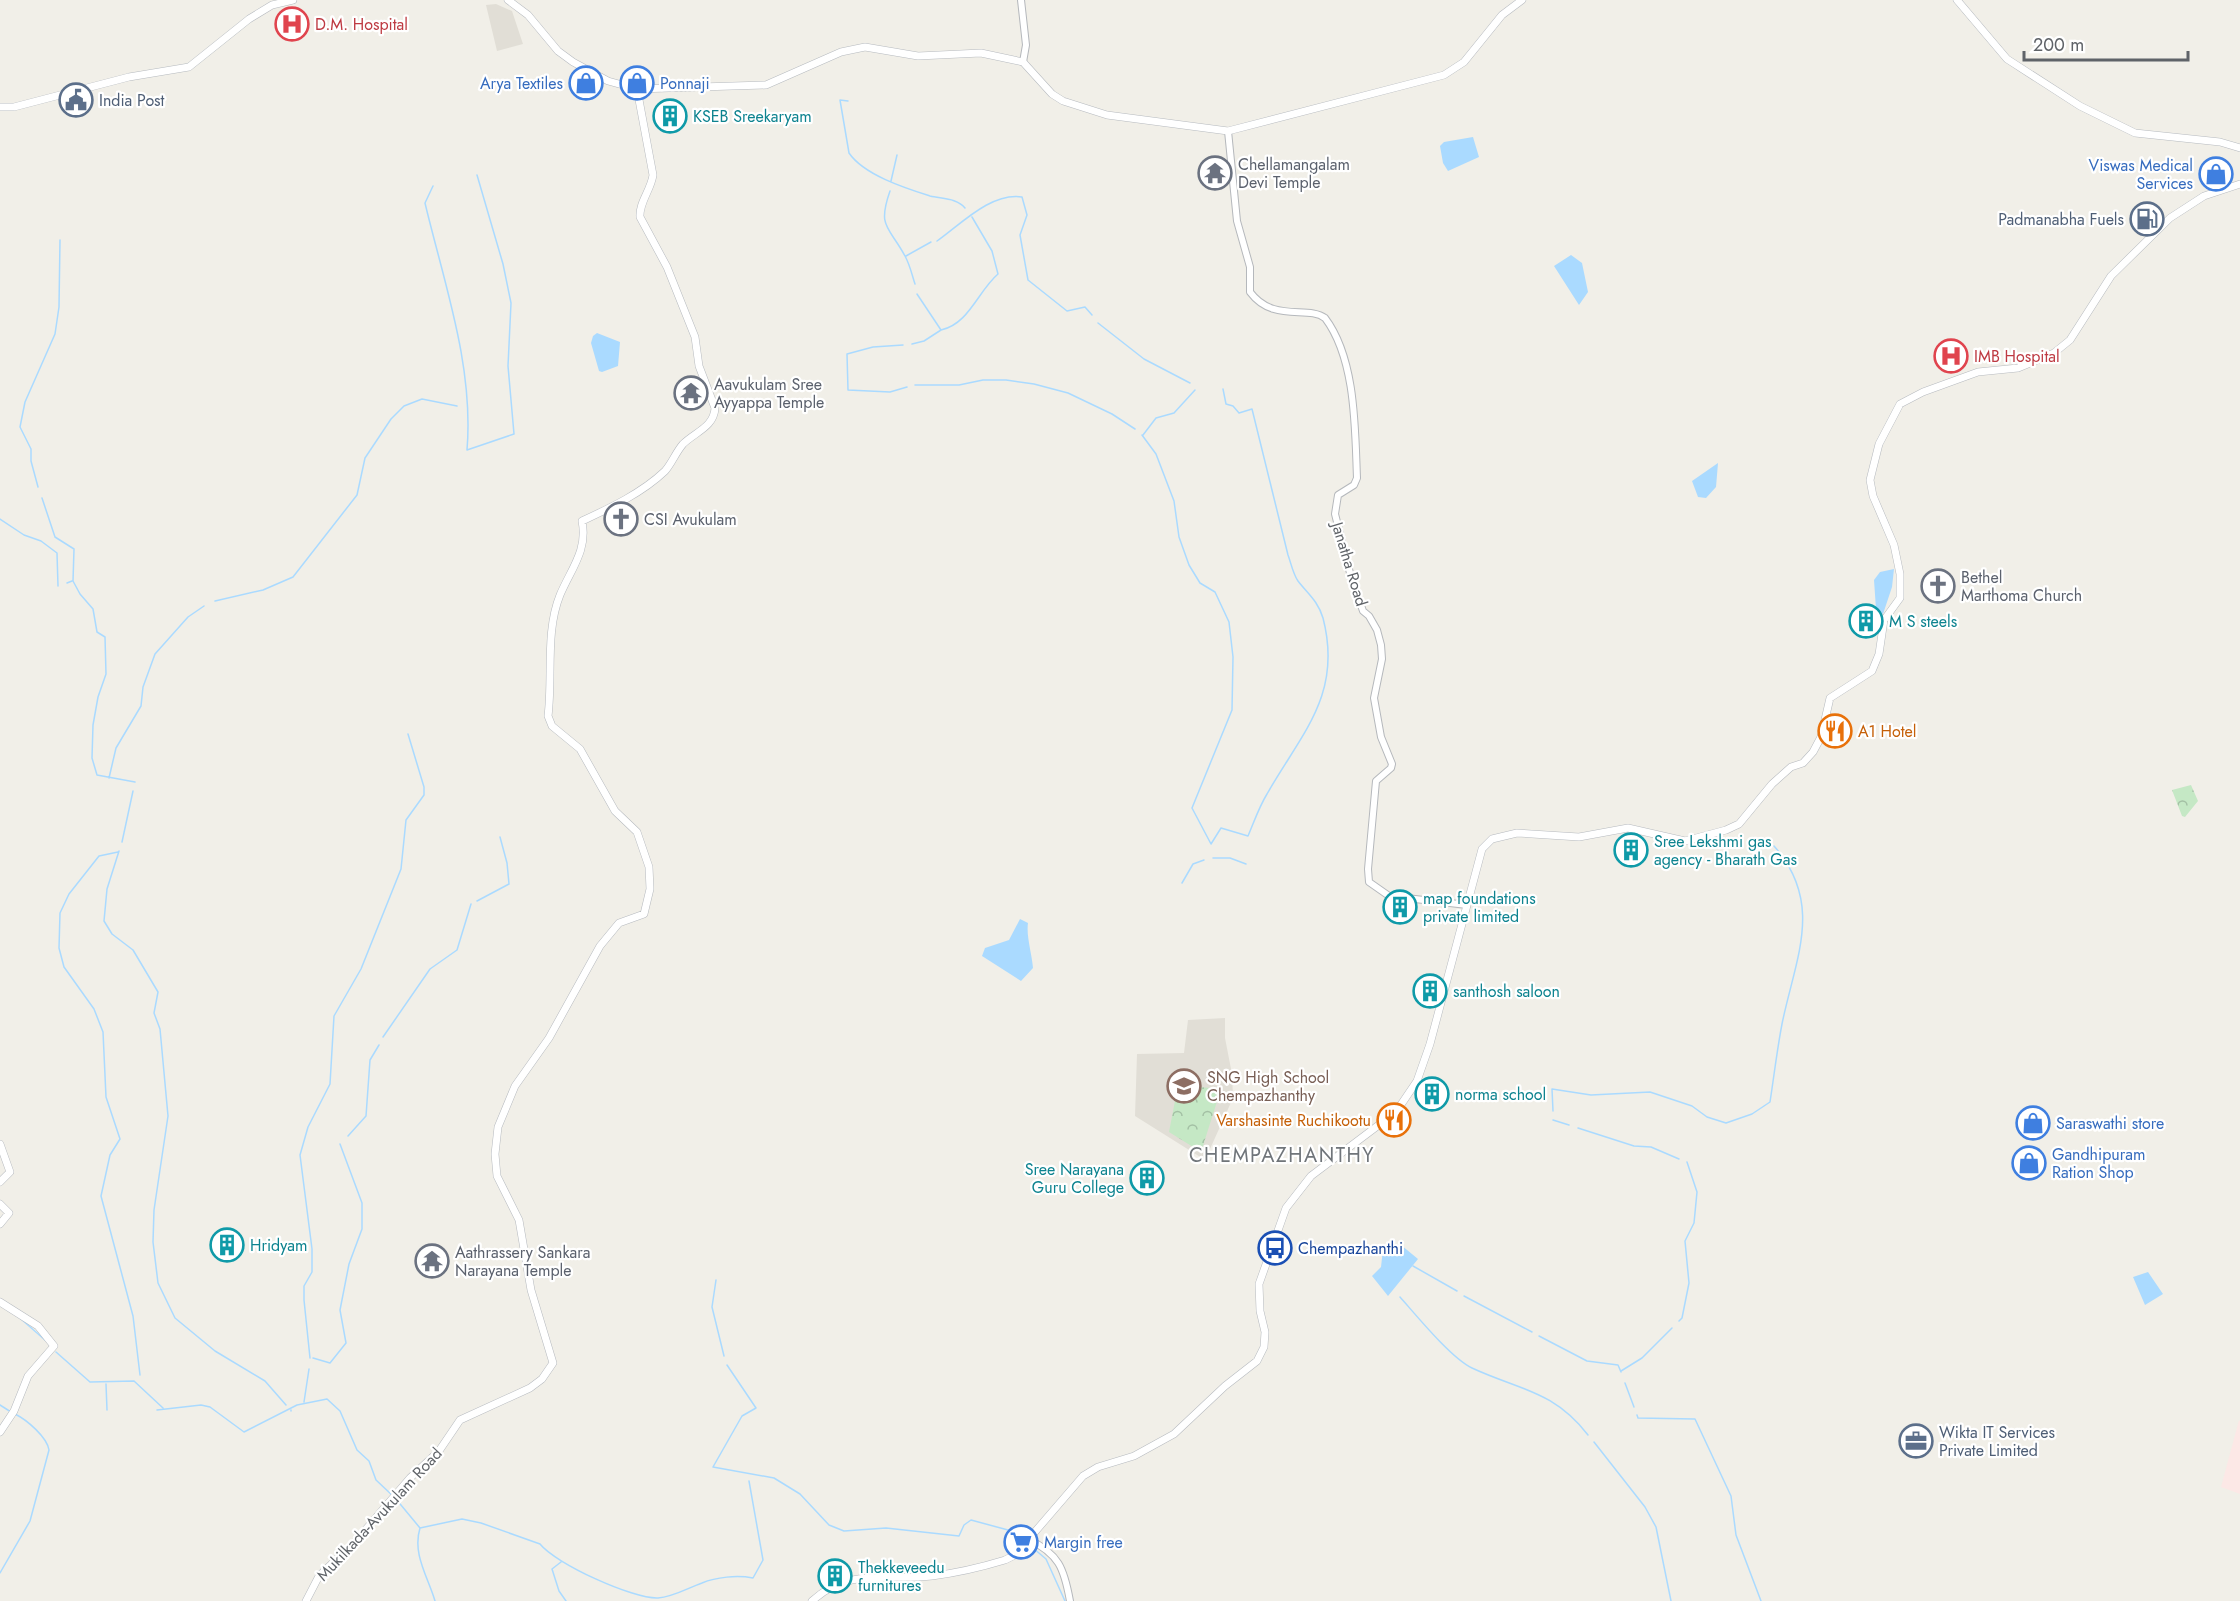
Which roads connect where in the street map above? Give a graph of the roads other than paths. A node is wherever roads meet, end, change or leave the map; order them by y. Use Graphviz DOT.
graph roads {
  1 [pos="292,0"];
  2 [pos="508,0"];
  3 [pos="1021,0"];
  4 [pos="1522,0"];
  5 [pos="1957,0"];
  6 [pos="1023,62"];
  7 [pos="637,89"];
  8 [pos="0,107"];
  9 [pos="1228,130"];
  10 [pos="2240,148"];
  11 [pos="2240,184"];
  12 [pos="1467,905"];
  13 [pos="0,1144"];
  14 [pos="0,1182"];
  15 [pos="0,1203"];
  16 [pos="0,1224"];
  17 [pos="0,1302"];
  18 [pos="0,1432"];
  19 [pos="1028,1539"];
  20 [pos="306,1601"];
  21 [pos="812,1601"];
  22 [pos="1070,1601"];
  1 -- 8 [label="main road"];
  2 -- 7 [label="main road"];
  3 -- 6 [label="street"];
  4 -- 9 [label="main road"];
  5 -- 10 [label="main road"];
  6 -- 7 [label="main road"];
  6 -- 9 [label="main road"];
  7 -- 20 [label="main road, Mukilkada-Avukulam Road"];
  9 -- 12 [label="street, Janatha Road"];
  11 -- 12 [label="main road"];
  12 -- 19 [label="main road"];
  13 -- 14 [label="main road"];
  15 -- 16 [label="main road"];
  17 -- 18 [label="main road"];
  19 -- 21 [label="main road"];
  19 -- 22 [label="street"];
}
